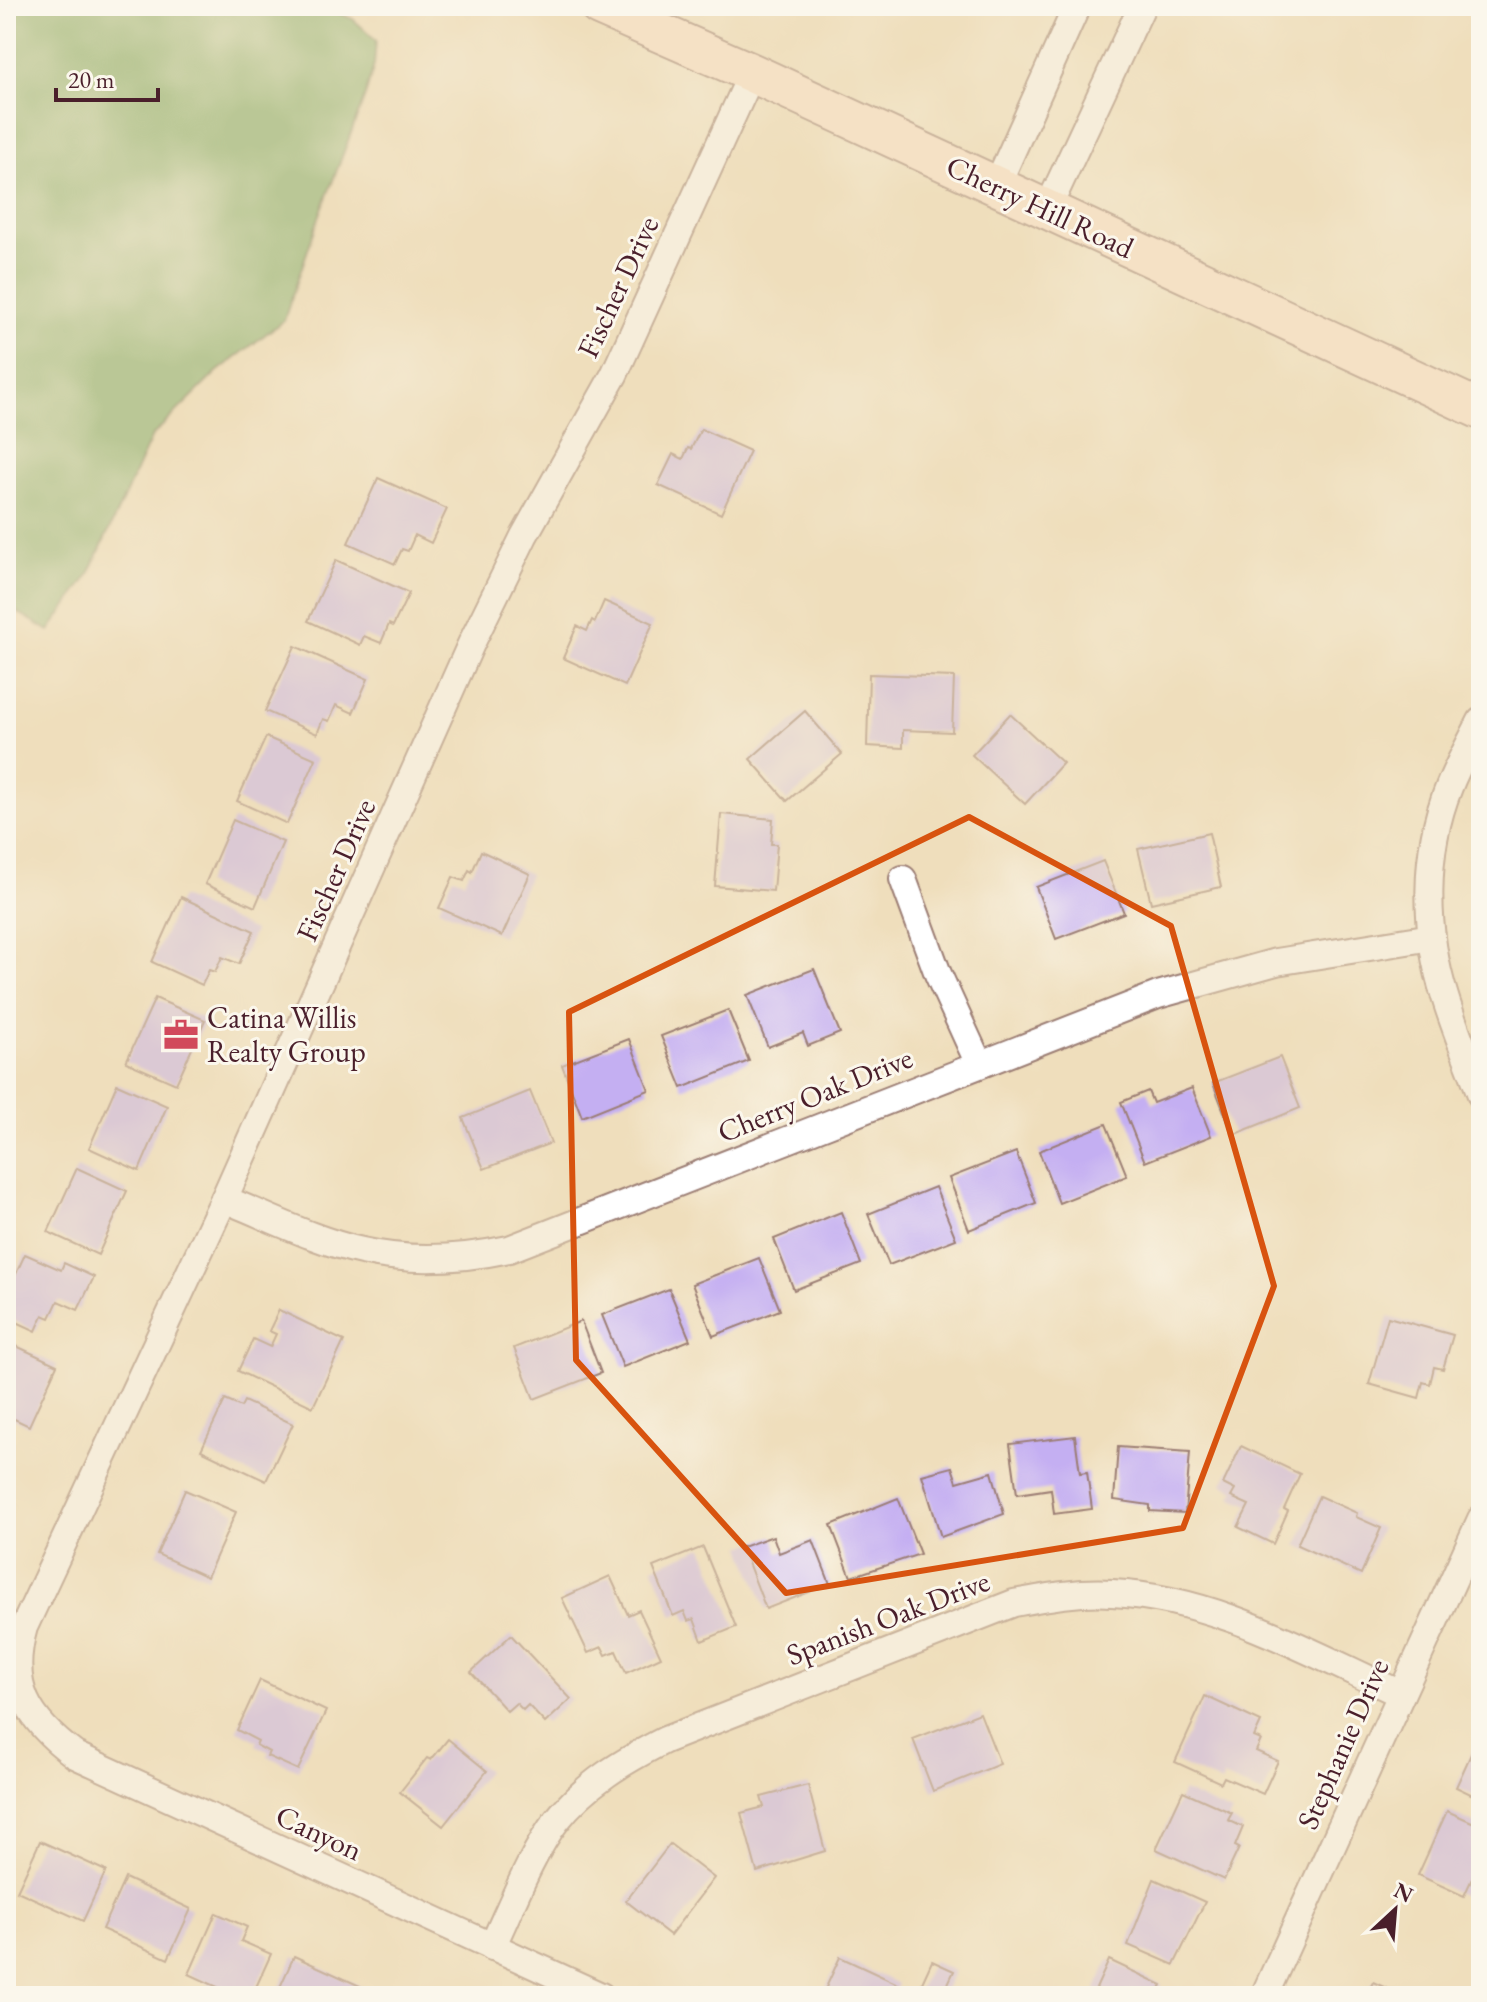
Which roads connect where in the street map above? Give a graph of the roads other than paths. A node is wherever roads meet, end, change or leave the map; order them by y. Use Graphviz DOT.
graph roads {
  1 [pos="599,6"];
  2 [pos="1077,6"];
  3 [pos="1142,6"];
  4 [pos="752,73"];
  5 [pos="996,187"];
  6 [pos="1047,210"];
  7 [pos="1481,410"];
  8 [pos="1481,721"];
  9 [pos="903,879"];
  10 [pos="1432,937"];
  11 [pos="979,1064"];
  12 [pos="1481,1095"];
  13 [pos="224,1199"];
  14 [pos="1481,1519"];
  15 [pos="1401,1694"];
  16 [pos="27,1705"];
  17 [pos="492,1947"];
  18 [pos="601,1996"];
  19 [pos="1264,1996"];
  1 -- 4 [label="main road, Cherry Hill Road"];
  2 -- 5 [label="street"];
  3 -- 6 [label="street"];
  4 -- 5 [label="main road, Cherry Hill Road"];
  4 -- 13 [label="street, Fischer Drive"];
  5 -- 6 [label="main road, Cherry Hill Road"];
  6 -- 7 [label="main road, Cherry Hill Road"];
  8 -- 10 [label="street"];
  9 -- 11 [label="street"];
  10 -- 11 [label="street, Cherry Oak Drive"];
  10 -- 12 [label="street"];
  11 -- 13 [label="street, Cherry Oak Drive"];
  13 -- 16 [label="street, Fischer Drive"];
  14 -- 15 [label="street, Stephanie Drive"];
  15 -- 17 [label="street, Spanish Oak Drive"];
  15 -- 19 [label="street, Stephanie Drive"];
  16 -- 17 [label="street, Canyon"];
  17 -- 18 [label="street, Canyon"];
}
